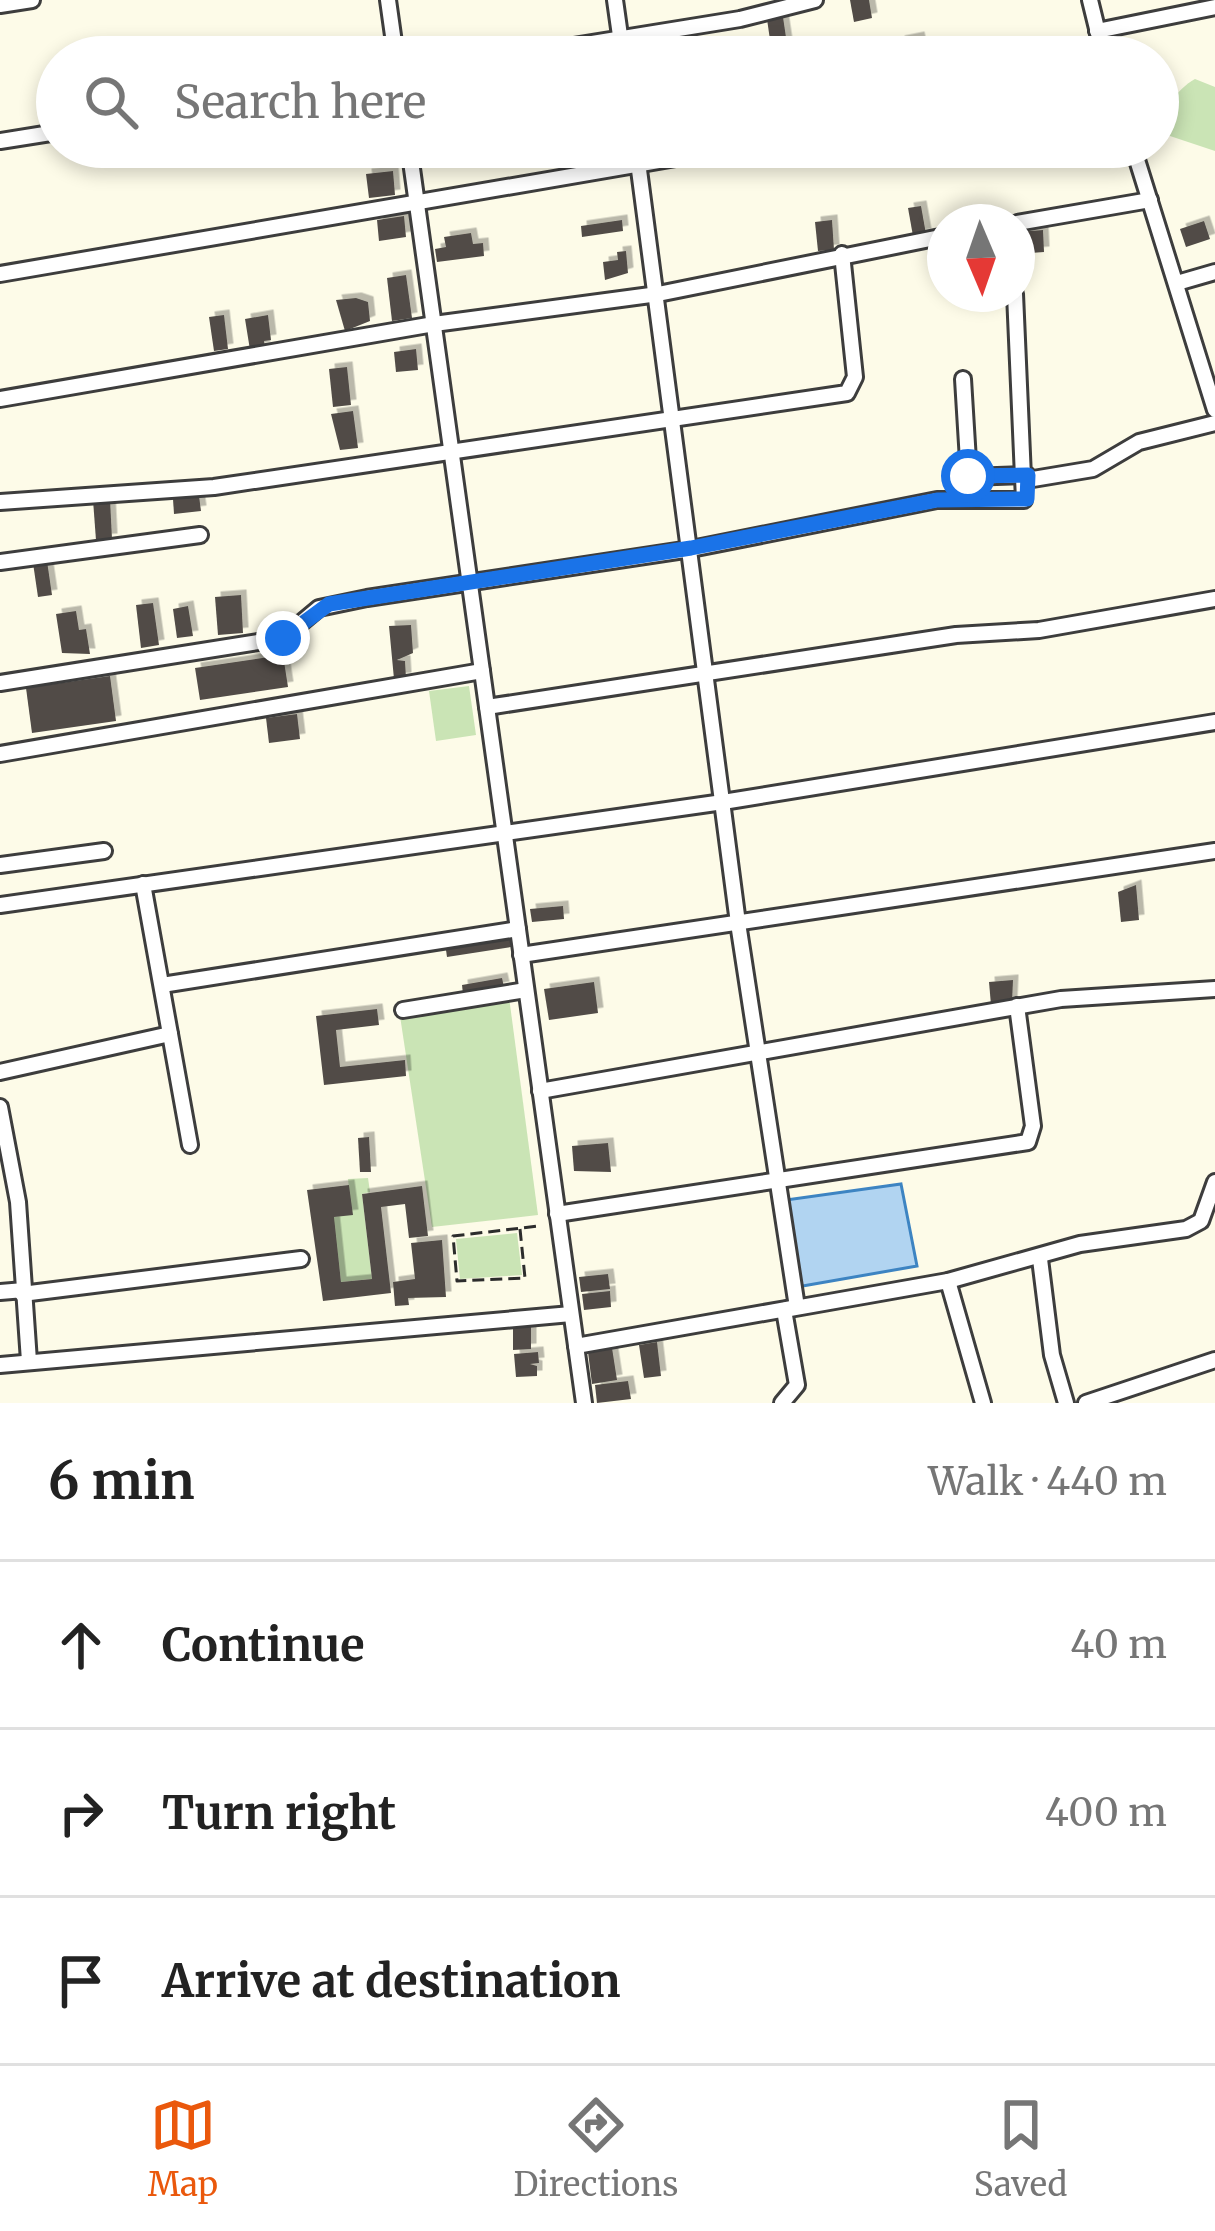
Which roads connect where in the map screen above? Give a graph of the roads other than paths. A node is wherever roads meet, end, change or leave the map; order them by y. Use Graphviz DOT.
graph roads {
  1 [pos="32,0"];
  2 [pos="388,0"];
  3 [pos="615,0"];
  4 [pos="815,0"];
  5 [pos="1090,0"];
  6 [pos="0,5"];
  7 [pos="1215,7"];
  8 [pos="1097,32"];
  9 [pos="393,36"];
  10 [pos="620,36"];
  11 [pos="640,36"];
  12 [pos="1098,36"];
  13 [pos="36,135"];
  14 [pos="0,141"];
  15 [pos="412,168"];
  16 [pos="626,168"];
  17 [pos="639,168"];
  18 [pos="1140,168"];
  19 [pos="1150,200"];
  20 [pos="416,201"];
  21 [pos="1035,221"];
  22 [pos="927,239"];
  23 [pos="842,254"];
  24 [pos="1215,272"];
  25 [pos="0,274"];
  26 [pos="1178,283"];
  27 [pos="658,294"];
  28 [pos="1016,312"];
  29 [pos="434,324"];
  30 [pos="963,380"];
  31 [pos="0,399"];
  32 [pos="1215,410"];
  33 [pos="674,420"];
  34 [pos="1215,423"];
  35 [pos="452,450"];
  36 [pos="1028,477"];
  37 [pos="0,502"];
  38 [pos="200,536"];
  39 [pos="691,548"];
  40 [pos="0,562"];
  41 [pos="470,583"];
  42 [pos="1215,598"];
  43 [pos="482,671"];
  44 [pos="707,674"];
  45 [pos="0,683"];
  46 [pos="487,706"];
  47 [pos="1215,722"];
  48 [pos="0,754"];
  49 [pos="724,802"];
  50 [pos="504,830"];
  51 [pos="104,851"];
  52 [pos="1215,851"];
  53 [pos="0,865"];
  54 [pos="143,884"];
  55 [pos="0,905"];
  56 [pos="738,923"];
  57 [pos="518,929"];
  58 [pos="521,956"];
  59 [pos="162,985"];
  60 [pos="526,989"];
  61 [pos="1215,989"];
  62 [pos="1017,1006"];
  63 [pos="404,1010"];
  64 [pos="170,1034"];
  65 [pos="759,1056"];
  66 [pos="0,1072"];
  67 [pos="540,1091"];
  68 [pos="0,1107"];
  69 [pos="190,1144"];
  70 [pos="777,1180"];
  71 [pos="1215,1182"];
  72 [pos="558,1219"];
  73 [pos="539,1226"];
  74 [pos="301,1259"];
  75 [pos="1040,1259"];
  76 [pos="948,1281"];
  77 [pos="0,1292"];
  78 [pos="23,1292"];
  79 [pos="790,1309"];
  80 [pos="572,1314"];
  81 [pos="576,1346"];
  82 [pos="1215,1360"];
  83 [pos="29,1361"];
  84 [pos="0,1365"];
  85 [pos="584,1403"];
  86 [pos="782,1403"];
  87 [pos="983,1403"];
  88 [pos="1066,1403"];
  89 [pos="1086,1403"];
  1 -- 6 [label="street"];
  2 -- 9 [label="street"];
  3 -- 10 [label="street"];
  4 -- 11 [label="street"];
  5 -- 8 [label="street"];
  7 -- 8 [label="street"];
  8 -- 12 [label="street"];
  13 -- 14 [label="street"];
  15 -- 20 [label="street"];
  16 -- 20 [label="street"];
  17 -- 27 [label="street"];
  18 -- 19 [label="street"];
  19 -- 21 [label="street"];
  19 -- 26 [label="street"];
  20 -- 25 [label="street"];
  20 -- 29 [label="street"];
  22 -- 23 [label="street"];
  23 -- 27 [label="street"];
  23 -- 33 [label="street"];
  24 -- 26 [label="street"];
  26 -- 32 [label="street"];
  27 -- 29 [label="street"];
  27 -- 33 [label="street"];
  28 -- 36 [label="street"];
  29 -- 31 [label="street"];
  29 -- 35 [label="street"];
  30 -- 36 [label="street"];
  33 -- 35 [label="street"];
  33 -- 39 [label="street"];
  34 -- 36 [label="street"];
  35 -- 37 [label="street"];
  35 -- 41 [label="street"];
  36 -- 39 [label="street"];
  38 -- 40 [label="street"];
  39 -- 41 [label="street"];
  39 -- 44 [label="street"];
  41 -- 43 [label="street"];
  41 -- 45 [label="street"];
  42 -- 44 [label="street"];
  43 -- 46 [label="street"];
  43 -- 48 [label="street"];
  44 -- 46 [label="street"];
  44 -- 49 [label="street"];
  46 -- 50 [label="street"];
  47 -- 49 [label="street"];
  49 -- 50 [label="street"];
  49 -- 56 [label="street"];
  50 -- 54 [label="street"];
  50 -- 57 [label="street"];
  51 -- 53 [label="street"];
  52 -- 56 [label="street"];
  54 -- 55 [label="street"];
  54 -- 59 [label="street"];
  56 -- 58 [label="street"];
  56 -- 65 [label="street"];
  57 -- 58 [label="street"];
  57 -- 59 [label="street"];
  58 -- 60 [label="street"];
  59 -- 64 [label="street"];
  60 -- 63 [label="street"];
  60 -- 67 [label="street"];
  61 -- 62 [label="street"];
  62 -- 65 [label="street"];
  62 -- 70 [label="street"];
  64 -- 66 [label="street"];
  64 -- 69 [label="street"];
  65 -- 67 [label="street"];
  65 -- 70 [label="street"];
  67 -- 72 [label="street"];
  68 -- 78 [label="street"];
  70 -- 72 [label="street"];
  70 -- 79 [label="street"];
  71 -- 75 [label="street"];
  72 -- 73 [label="street"];
  72 -- 80 [label="street"];
  74 -- 78 [label="street"];
  75 -- 76 [label="street"];
  75 -- 88 [label="street"];
  76 -- 79 [label="street"];
  76 -- 87 [label="street"];
  77 -- 78 [label="street"];
  78 -- 83 [label="street"];
  79 -- 81 [label="street"];
  79 -- 86 [label="street"];
  80 -- 81 [label="street"];
  80 -- 83 [label="street"];
  81 -- 85 [label="street"];
  82 -- 89 [label="street"];
  83 -- 84 [label="street"];
}
